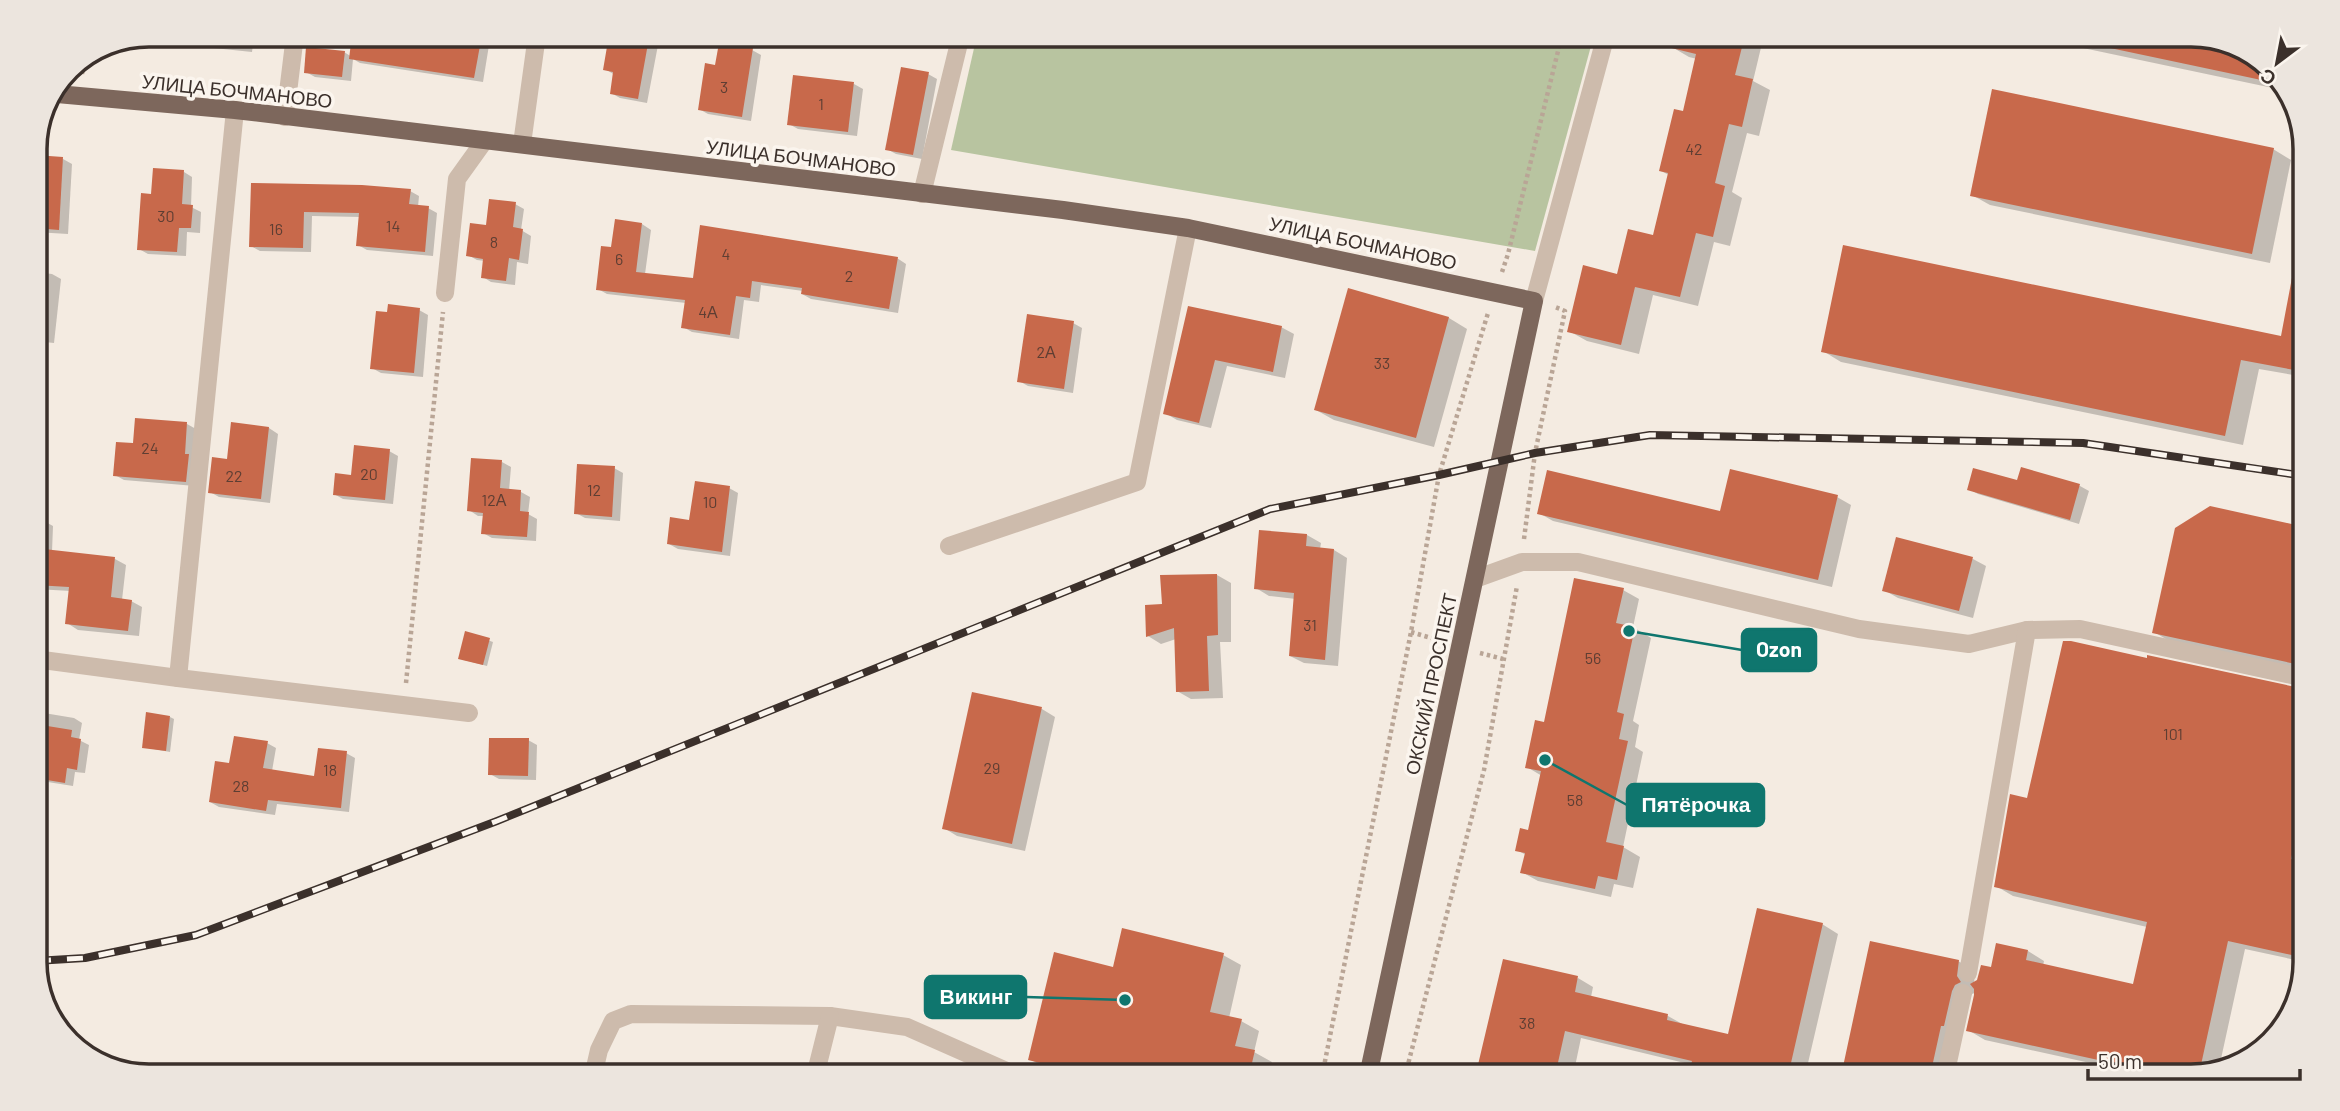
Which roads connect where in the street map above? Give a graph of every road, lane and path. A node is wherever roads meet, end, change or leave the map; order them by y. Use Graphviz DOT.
graph roads {
  1 [pos="294,47"];
  2 [pos="535,47"];
  3 [pos="958,47"];
  4 [pos="1559,47"];
  5 [pos="1603,47"];
  6 [pos="63,95"];
  7 [pos="234,110"];
  8 [pos="285,117"];
  9 [pos="485,140"];
  10 [pos="522,144"];
  11 [pos="922,194"];
  12 [pos="1188,228"];
  13 [pos="1495,292"];
  14 [pos="444,293"];
  15 [pos="1534,301"];
  16 [pos="949,546"];
  17 [pos="1522,562"];
  18 [pos="1475,579"];
  19 [pos="2027,630"];
  20 [pos="47,661"];
  21 [pos="2293,675"];
  22 [pos="178,678"];
  23 [pos="404,705"];
  24 [pos="469,713"];
  25 [pos="1968,973"];
  26 [pos="1963,993"];
  27 [pos="830,1016"];
  28 [pos="596,1064"];
  29 [pos="818,1064"];
  30 [pos="991,1064"];
  31 [pos="1324,1064"];
  32 [pos="1371,1064"];
  33 [pos="1408,1064"];
  34 [pos="1948,1064"];
  1 -- 8 [label="street"];
  2 -- 10 [label="street"];
  3 -- 11 [label="street"];
  4 -- 13 [label="path"];
  5 -- 15 [label="street"];
  6 -- 7 [label="main road, УЛИЦА БОЧМАНОВО"];
  7 -- 8 [label="main road, УЛИЦА БОЧМАНОВО"];
  7 -- 22 [label="street"];
  8 -- 9 [label="main road, УЛИЦА БОЧМАНОВО"];
  9 -- 10 [label="main road, УЛИЦА БОЧМАНОВО"];
  9 -- 14 [label="street"];
  10 -- 11 [label="main road, УЛИЦА БОЧМАНОВО"];
  11 -- 12 [label="main road, УЛИЦА БОЧМАНОВО"];
  12 -- 13 [label="main road, УЛИЦА БОЧМАНОВО"];
  12 -- 16 [label="street"];
  13 -- 15 [label="main road, УЛИЦА БОЧМАНОВО"];
  13 -- 31 [label="path"];
  14 -- 23 [label="path"];
  15 -- 17 [label="path"];
  15 -- 18 [label="main road, ОКСКИЙ ПРОСПЕКТ"];
  17 -- 18 [label="street"];
  17 -- 19 [label="street"];
  17 -- 33 [label="path"];
  18 -- 32 [label="main road, ОКСКИЙ ПРОСПЕКТ"];
  19 -- 21 [label="street"];
  19 -- 25 [label="street"];
  20 -- 22 [label="street"];
  22 -- 23 [label="street"];
  23 -- 24 [label="street"];
  26 -- 34 [label="street"];
  27 -- 28 [label="street"];
  27 -- 29 [label="street"];
  27 -- 30 [label="street"];
}
